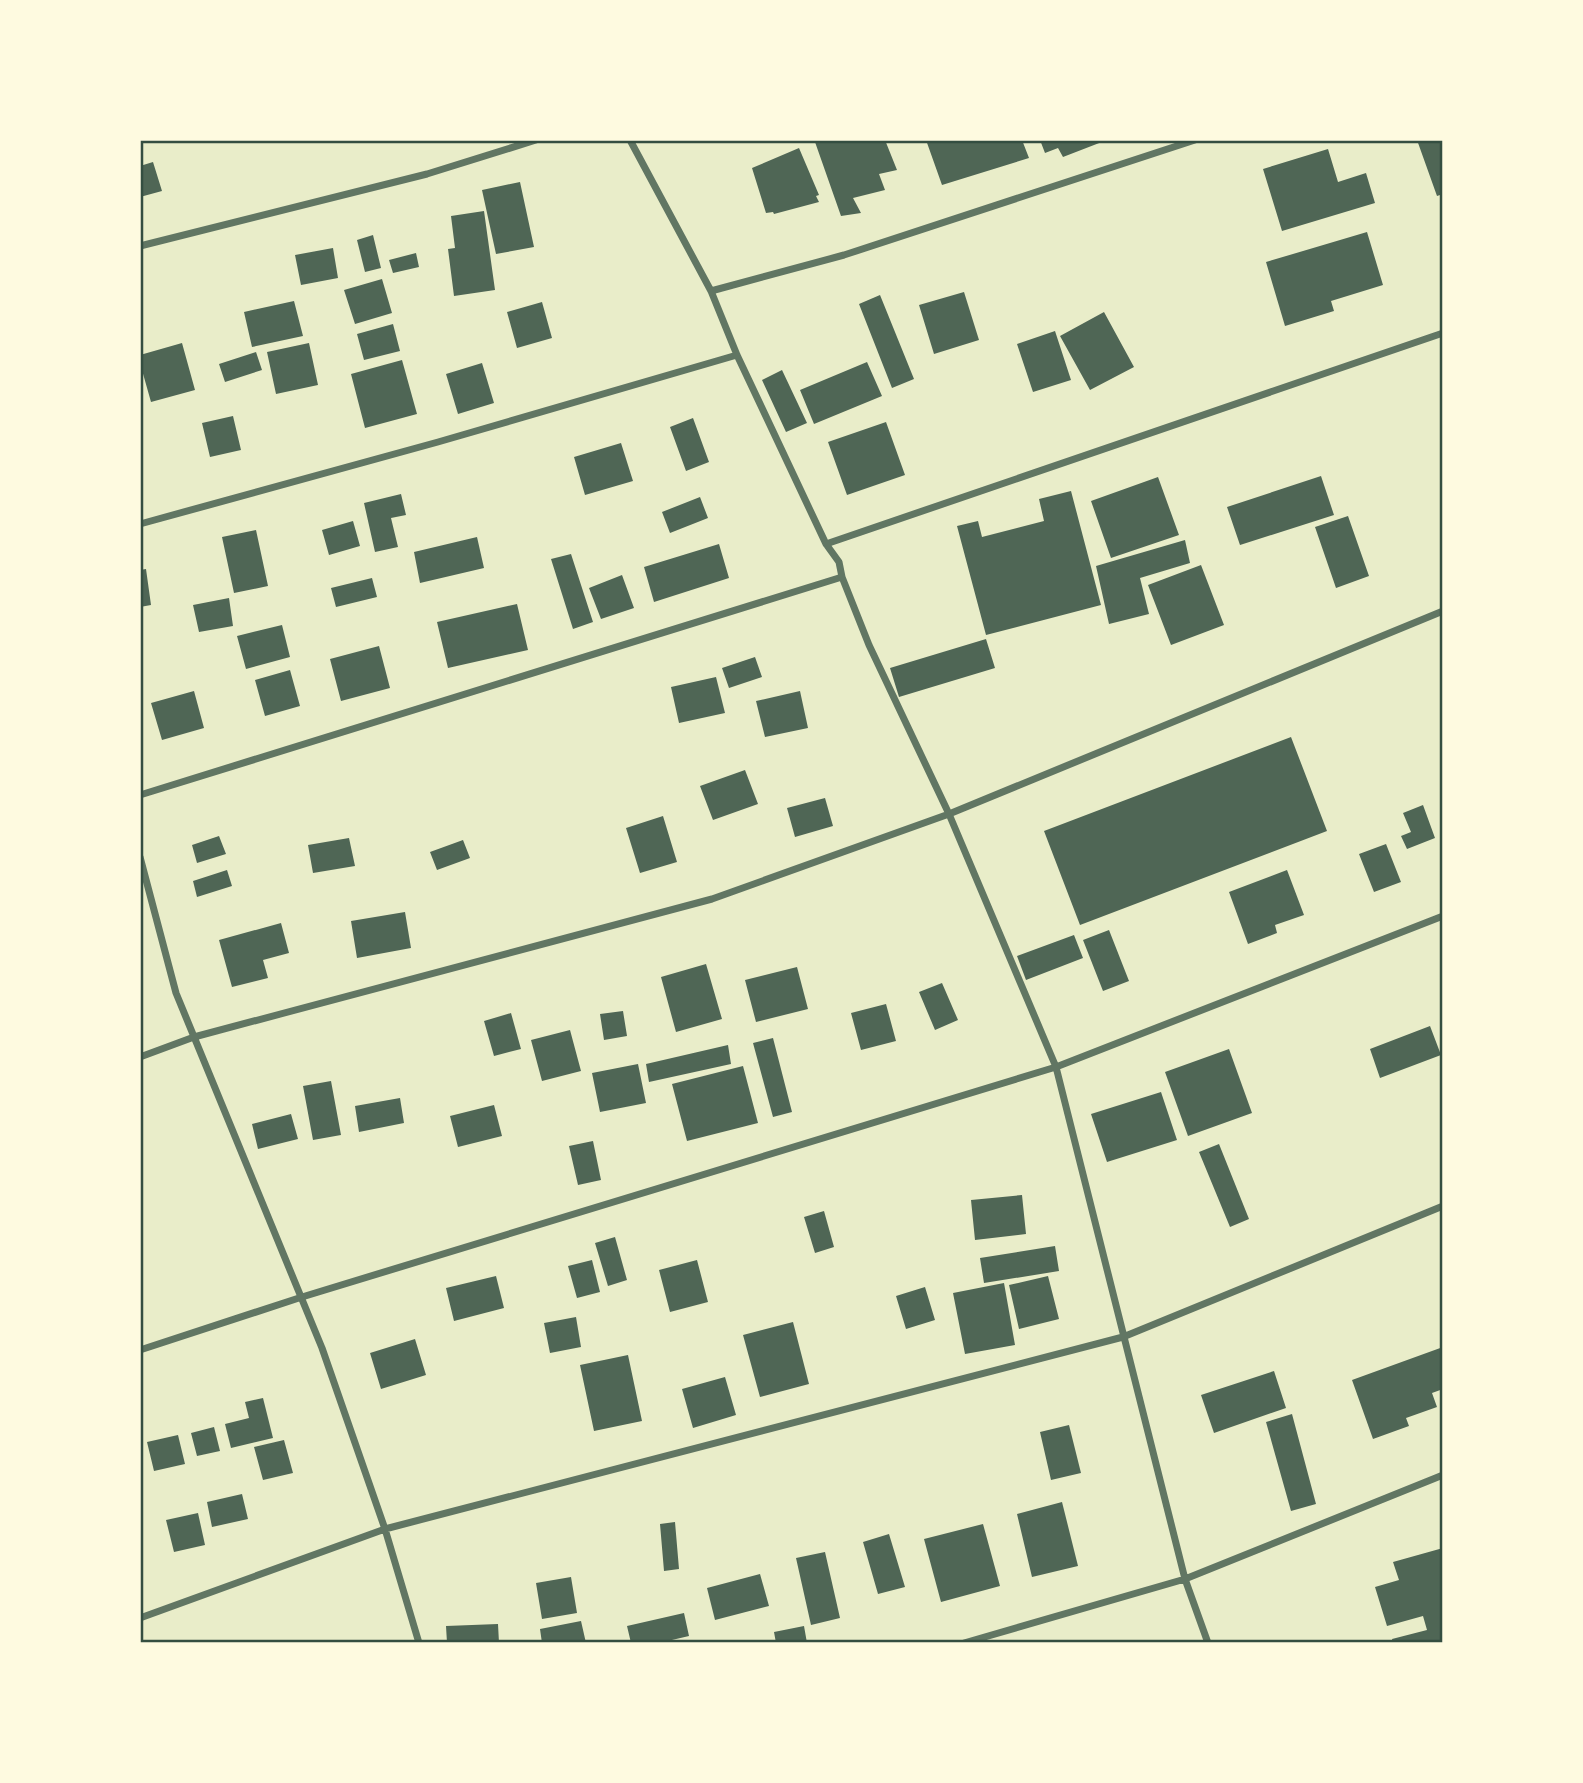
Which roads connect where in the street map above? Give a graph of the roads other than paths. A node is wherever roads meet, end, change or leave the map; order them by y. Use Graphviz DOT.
graph roads {
  1 [pos="536,140"];
  2 [pos="630,140"];
  3 [pos="1195,140"];
  4 [pos="140,246"];
  5 [pos="711,291"];
  6 [pos="1443,333"];
  7 [pos="737,355"];
  8 [pos="140,524"];
  9 [pos="826,544"];
  10 [pos="842,577"];
  11 [pos="1443,611"];
  12 [pos="140,795"];
  13 [pos="949,814"];
  14 [pos="140,857"];
  15 [pos="1443,916"];
  16 [pos="194,1037"];
  17 [pos="140,1057"];
  18 [pos="1056,1068"];
  19 [pos="1443,1206"];
  20 [pos="302,1297"];
  21 [pos="1123,1337"];
  22 [pos="140,1350"];
  23 [pos="1443,1475"];
  24 [pos="385,1530"];
  25 [pos="1185,1579"];
  26 [pos="140,1618"];
  27 [pos="419,1643"];
  28 [pos="964,1643"];
  29 [pos="1208,1643"];
  1 -- 4 [label="street"];
  2 -- 5 [label="street"];
  3 -- 5 [label="street"];
  5 -- 7 [label="street"];
  6 -- 9 [label="street"];
  7 -- 8 [label="street"];
  7 -- 9 [label="street"];
  9 -- 10 [label="street"];
  10 -- 12 [label="street"];
  10 -- 13 [label="street"];
  11 -- 13 [label="street"];
  13 -- 16 [label="street"];
  13 -- 18 [label="street"];
  14 -- 16 [label="street"];
  15 -- 18 [label="street"];
  16 -- 17 [label="street"];
  16 -- 20 [label="street"];
  18 -- 20 [label="street"];
  18 -- 21 [label="street"];
  19 -- 21 [label="street"];
  20 -- 22 [label="street"];
  20 -- 24 [label="street"];
  21 -- 24 [label="street"];
  21 -- 25 [label="street"];
  23 -- 25 [label="street"];
  24 -- 26 [label="street"];
  24 -- 27 [label="street"];
  25 -- 28 [label="street"];
  25 -- 29 [label="street"];
}
